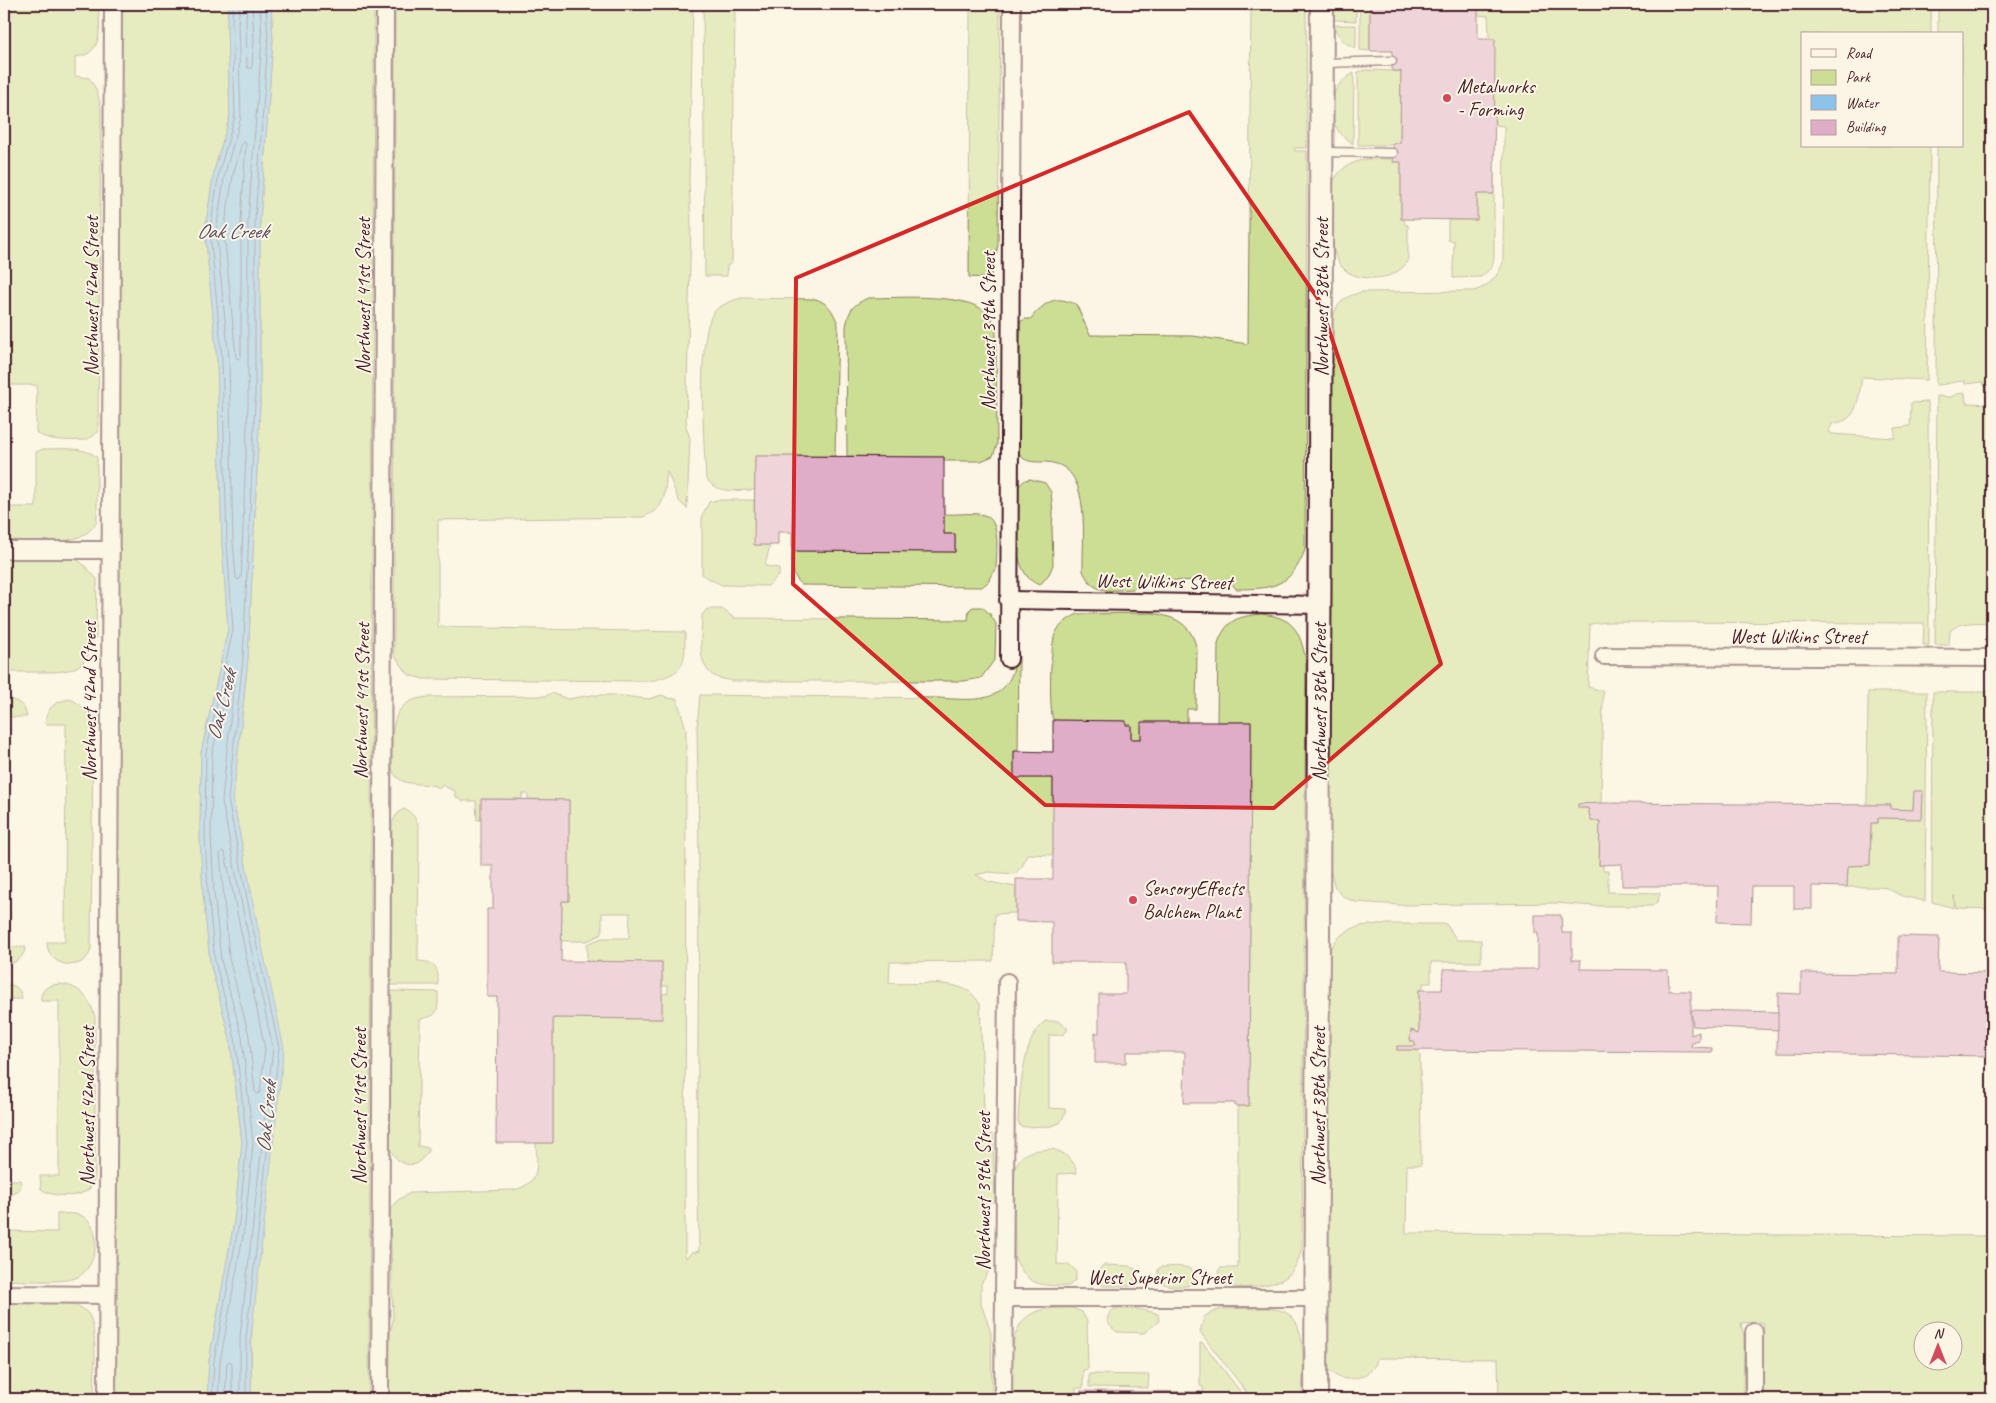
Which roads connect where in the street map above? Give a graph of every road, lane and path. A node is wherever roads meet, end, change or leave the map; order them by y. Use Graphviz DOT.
graph roads {
  1 [pos="112,4"];
  2 [pos="385,4"];
  3 [pos="1012,4"];
  4 [pos="1322,4"];
  5 [pos="1392,62"];
  6 [pos="1322,63"];
  7 [pos="1322,152"];
  8 [pos="1393,153"];
  9 [pos="4,550"];
  10 [pos="111,550"];
  11 [pos="1008,600"];
  12 [pos="1320,606"];
  13 [pos="1604,656"];
  14 [pos="1009,658"];
  15 [pos="1992,658"];
  16 [pos="1007,982"];
  17 [pos="4,1294"];
  18 [pos="107,1295"];
  19 [pos="1004,1298"];
  20 [pos="1317,1298"];
  21 [pos="1754,1332"];
  22 [pos="107,1399"];
  23 [pos="380,1399"];
  24 [pos="1003,1399"];
  25 [pos="1316,1399"];
  26 [pos="1754,1399"];
  1 -- 10 [label="street, Northwest 42nd Street"];
  2 -- 23 [label="street, Northwest 41st Street"];
  3 -- 11 [label="street, Northwest 39th Street"];
  4 -- 6 [label="main road, Northwest 38th Street"];
  5 -- 6 [label="lane"];
  6 -- 7 [label="main road, Northwest 38th Street"];
  7 -- 8 [label="lane"];
  7 -- 12 [label="main road, Northwest 38th Street"];
  9 -- 10 [label="street"];
  10 -- 18 [label="street, Northwest 42nd Street"];
  11 -- 12 [label="street, West Wilkins Street"];
  11 -- 14 [label="street, Northwest 39th Street"];
  12 -- 20 [label="main road, Northwest 38th Street"];
  13 -- 15 [label="street, West Wilkins Street"];
  16 -- 19 [label="street, Northwest 39th Street"];
  17 -- 18 [label="street"];
  18 -- 22 [label="street, Northwest 42nd Street"];
  19 -- 20 [label="street, West Superior Street"];
  19 -- 24 [label="street, Northwest 39th Street"];
  20 -- 25 [label="main road, Northwest 38th Street"];
  21 -- 26 [label="street"];
}
